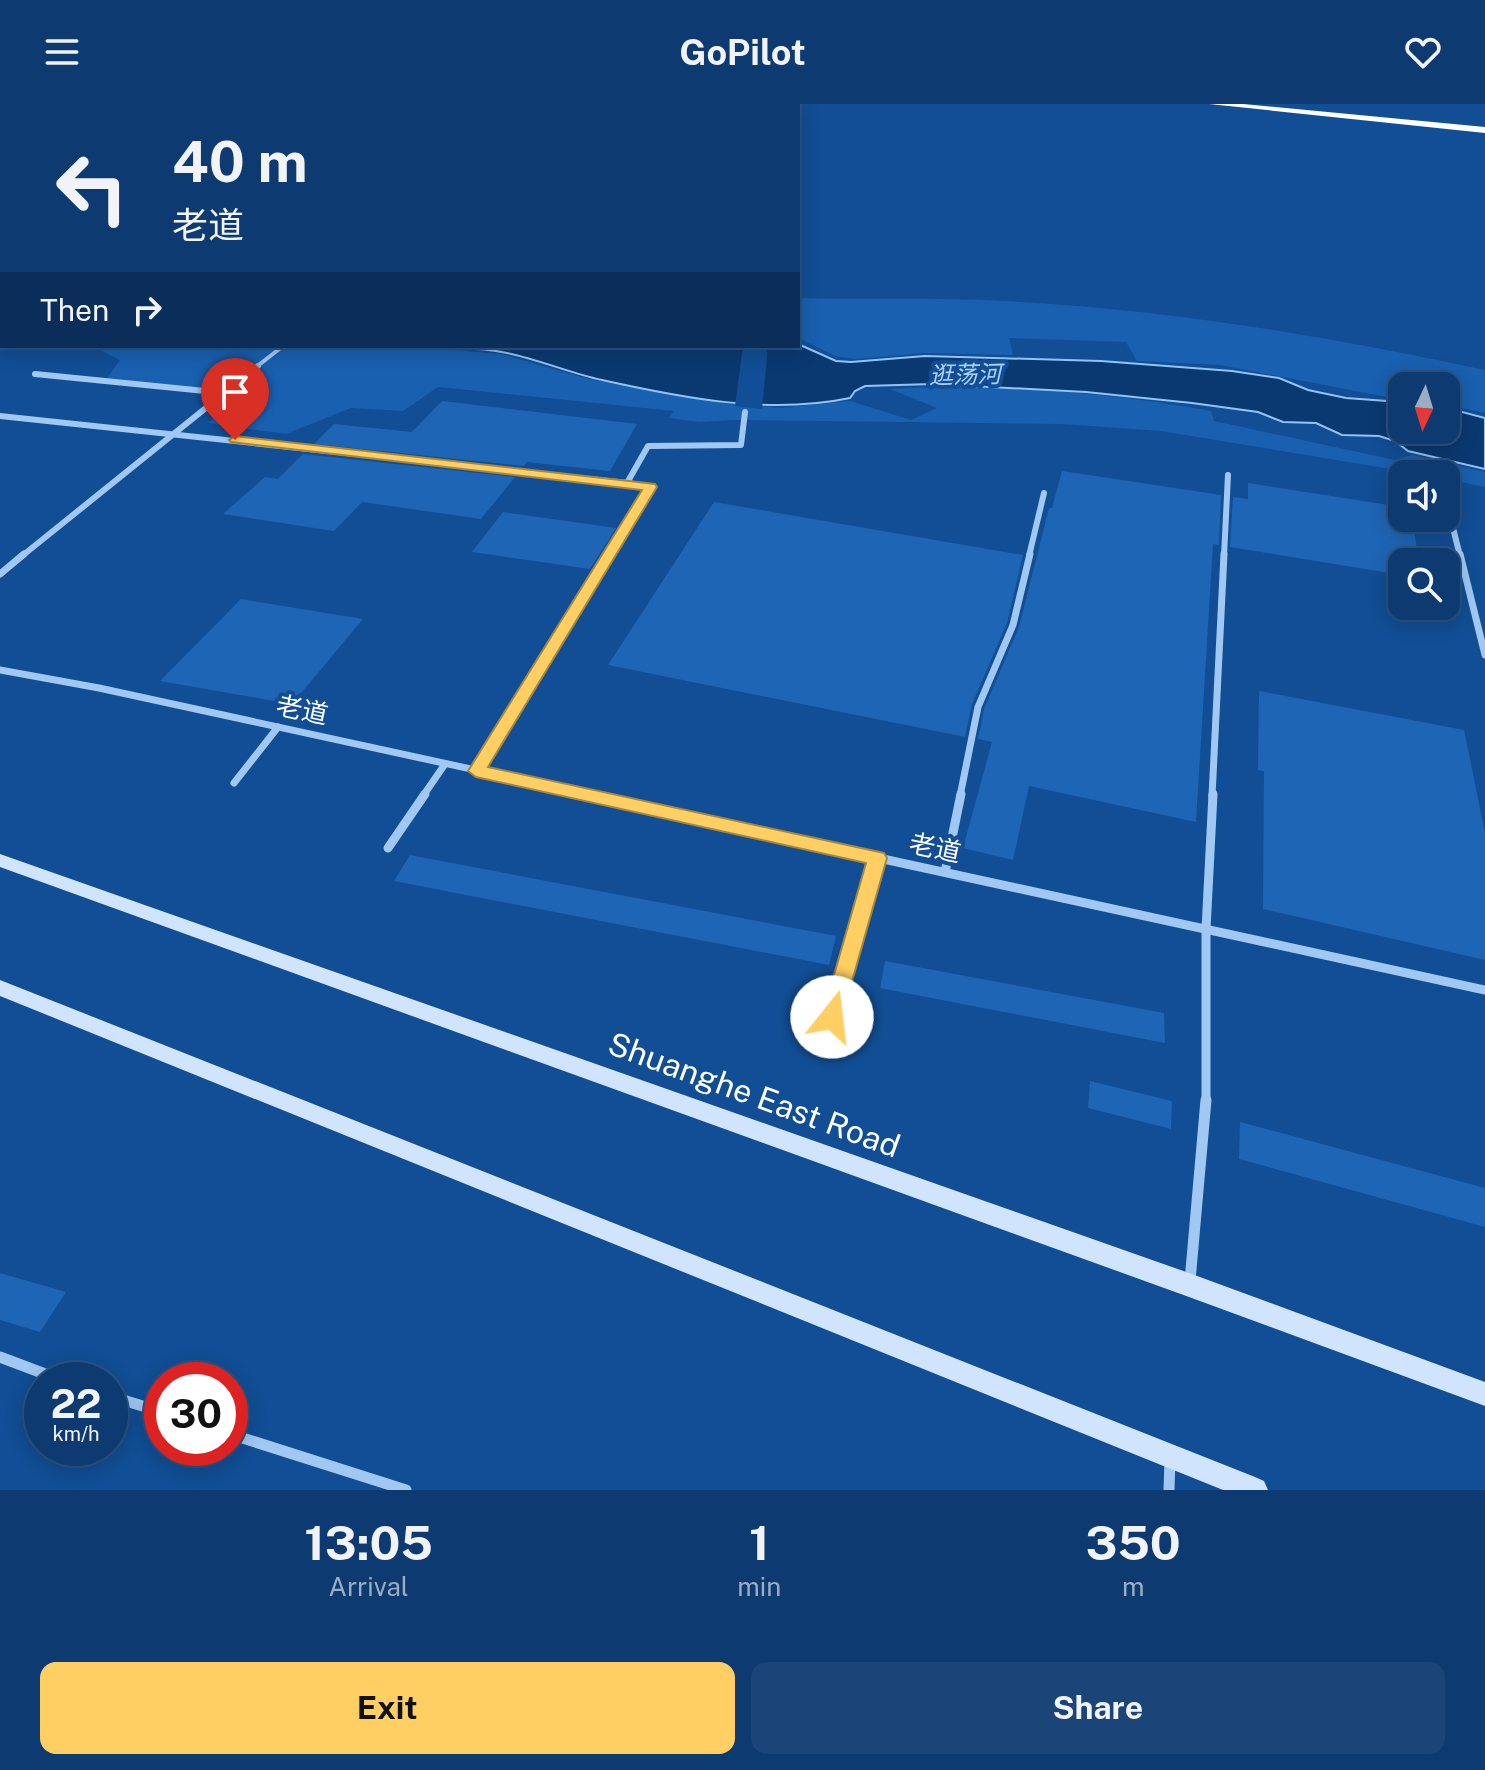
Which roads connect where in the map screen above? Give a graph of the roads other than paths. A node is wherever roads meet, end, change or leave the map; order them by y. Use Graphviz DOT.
graph roads {
  1 [pos="1214,104"];
  2 [pos="1331,104"];
  3 [pos="1485,118"];
  4 [pos="1485,130"];
  5 [pos="281,348"];
  6 [pos="35,374"];
  7 [pos="225,393"];
  8 [pos="745,412"];
  9 [pos="0,416"];
  10 [pos="175,433"];
  11 [pos="1228,475"];
  12 [pos="627,483"];
  13 [pos="1044,493"];
  14 [pos="1454,532"];
  15 [pos="0,574"];
  16 [pos="1485,655"];
  17 [pos="0,670"];
  18 [pos="278,727"];
  19 [pos="445,764"];
  20 [pos="476,771"];
  21 [pos="234,783"];
  22 [pos="388,848"];
  23 [pos="877,858"];
  24 [pos="0,860"];
  25 [pos="945,872"];
  26 [pos="1206,929"];
  27 [pos="0,988"];
  28 [pos="1485,990"];
  29 [pos="832,1017"];
  30 [pos="1189,1285"];
  31 [pos="0,1357"];
  32 [pos="24,1366"];
  33 [pos="1485,1394"];
  34 [pos="248,1440"];
  35 [pos="1170,1455"];
  36 [pos="406,1490"];
  37 [pos="1169,1490"];
  38 [pos="1255,1490"];
  1 -- 4 [label="highway"];
  2 -- 3 [label="highway"];
  5 -- 7 [label="street"];
  6 -- 7 [label="street"];
  7 -- 10 [label="street"];
  8 -- 12 [label="street"];
  9 -- 10 [label="street"];
  10 -- 12 [label="street"];
  10 -- 15 [label="street"];
  11 -- 26 [label="street"];
  12 -- 20 [label="street"];
  13 -- 25 [label="street"];
  14 -- 16 [label="street"];
  17 -- 18 [label="street, 老道"];
  18 -- 19 [label="street, 老道"];
  18 -- 21 [label="street"];
  19 -- 20 [label="street, 老道"];
  19 -- 22 [label="street"];
  20 -- 23 [label="street, 老道"];
  23 -- 25 [label="street, 老道"];
  23 -- 29 [label="street"];
  24 -- 30 [label="street, Shuanghe East Road"];
  25 -- 26 [label="street, 老道"];
  26 -- 28 [label="street, 老道"];
  26 -- 30 [label="street"];
  27 -- 35 [label="street"];
  30 -- 33 [label="street, Shuanghe East Road"];
  31 -- 32 [label="street"];
  34 -- 36 [label="street"];
  35 -- 37 [label="street"];
  35 -- 38 [label="street"];
}
